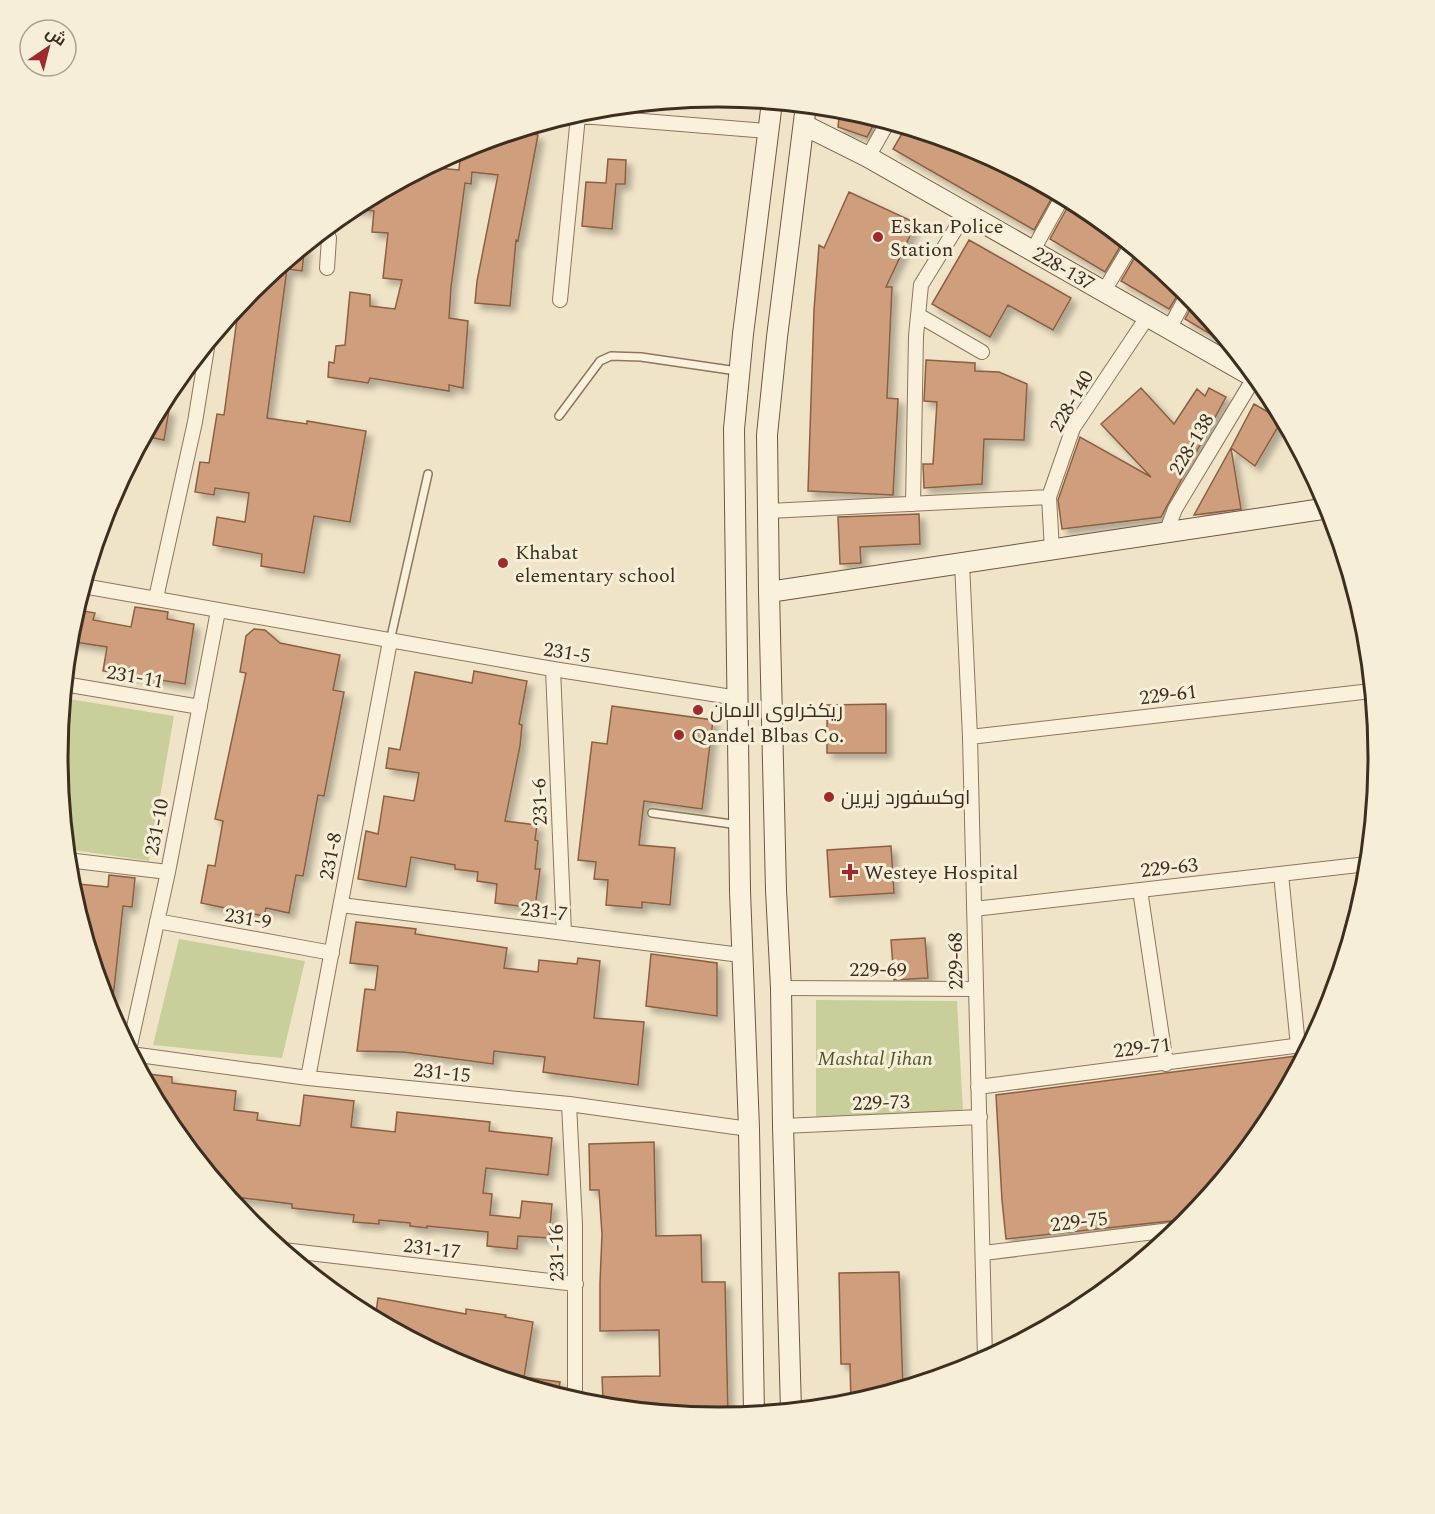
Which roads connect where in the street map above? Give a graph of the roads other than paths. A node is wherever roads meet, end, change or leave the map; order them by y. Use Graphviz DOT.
graph roads {
  1 [pos="771,109"];
  2 [pos="805,113"];
  3 [pos="599,118"];
  4 [pos="573,123"];
  5 [pos="804,125"];
  6 [pos="884,129"];
  7 [pos="768,131"];
  8 [pos="868,157"];
  9 [pos="1058,204"];
  10 [pos="966,212"];
  11 [pos="328,237"];
  12 [pos="1033,250"];
  13 [pos="1127,253"];
  14 [pos="327,268"];
  15 [pos="1104,291"];
  16 [pos="560,300"];
  17 [pos="1183,303"];
  18 [pos="918,315"];
  19 [pos="1148,316"];
  20 [pos="1169,329"];
  21 [pos="742,334"];
  22 [pos="777,338"];
  23 [pos="982,352"];
  24 [pos="206,356"];
  25 [pos="1232,359"];
  26 [pos="196,369"];
  27 [pos="204,370"];
  28 [pos="739,372"];
  29 [pos="1252,387"];
  30 [pos="559,416"];
  31 [pos="428,474"];
  32 [pos="1048,497"];
  33 [pos="913,504"];
  34 [pos="1319,510"];
  35 [pos="768,511"];
  36 [pos="1166,532"];
  37 [pos="1052,550"];
  38 [pos="962,563"];
  39 [pos="90,587"];
  40 [pos="769,592"];
  41 [pos="156,598"];
  42 [pos="218,611"];
  43 [pos="390,641"];
  44 [pos="553,669"];
  45 [pos="72,685"];
  46 [pos="1364,692"];
  47 [pos="738,698"];
  48 [pos="200,707"];
  49 [pos="970,737"];
  50 [pos="652,813"];
  51 [pos="739,825"];
  52 [pos="76,861"];
  53 [pos="1358,865"];
  54 [pos="168,872"];
  55 [pos="1281,874"];
  56 [pos="1140,890"];
  57 [pos="341,906"];
  58 [pos="974,909"];
  59 [pos="157,921"];
  60 [pos="564,933"];
  61 [pos="332,953"];
  62 [pos="741,955"];
  63 [pos="780,988"];
  64 [pos="975,989"];
  65 [pos="1303,1038"];
  66 [pos="133,1039"];
  67 [pos="1299,1046"];
  68 [pos="140,1053"];
  69 [pos="1166,1064"];
  70 [pos="308,1078"];
  71 [pos="978,1088"];
  72 [pos="568,1104"];
  73 [pos="980,1117"];
  74 [pos="783,1126"];
  75 [pos="749,1129"];
  76 [pos="1162,1231"];
  77 [pos="296,1251"];
  78 [pos="984,1253"];
  79 [pos="576,1284"];
  80 [pos="985,1349"];
  81 [pos="575,1391"];
  82 [pos="791,1402"];
  83 [pos="754,1406"];
  1 -- 7 [label="main road"];
  2 -- 5 [label="main road"];
  3 -- 7 [label="street"];
  4 -- 16 [label="street"];
  5 -- 8 [label="main road, 228-137"];
  5 -- 22 [label="main road"];
  6 -- 8 [label="street"];
  7 -- 21 [label="main road"];
  8 -- 10 [label="main road, 228-137"];
  9 -- 12 [label="street"];
  10 -- 12 [label="main road, 228-137"];
  10 -- 18 [label="street"];
  11 -- 14 [label="street"];
  12 -- 15 [label="main road, 228-137"];
  13 -- 15 [label="street"];
  15 -- 19 [label="main road, 228-137"];
  17 -- 20 [label="street"];
  18 -- 23 [label="street"];
  18 -- 33 [label="street"];
  19 -- 20 [label="main road, 228-137"];
  19 -- 32 [label="street, 228-140"];
  20 -- 25 [label="main road, 228-137"];
  21 -- 22 [label="main road"];
  21 -- 28 [label="main road"];
  22 -- 35 [label="main road"];
  24 -- 27 [label="street"];
  26 -- 27 [label="lane"];
  27 -- 41 [label="street"];
  28 -- 30 [label="lane"];
  28 -- 47 [label="main road"];
  29 -- 36 [label="street, 228-138"];
  31 -- 43 [label="lane"];
  32 -- 33 [label="street"];
  32 -- 37 [label="street, 228-140"];
  33 -- 35 [label="street"];
  34 -- 36 [label="main road"];
  35 -- 40 [label="main road"];
  36 -- 37 [label="main road"];
  37 -- 38 [label="main road"];
  38 -- 40 [label="main road"];
  38 -- 49 [label="street, 229-68"];
  39 -- 41 [label="street, 231-5"];
  40 -- 63 [label="main road"];
  41 -- 42 [label="street, 231-5"];
  42 -- 43 [label="street, 231-5"];
  42 -- 48 [label="street, 231-10"];
  43 -- 44 [label="street, 231-5"];
  43 -- 57 [label="street, 231-8"];
  44 -- 47 [label="street, 231-5"];
  44 -- 60 [label="street, 231-6"];
  45 -- 48 [label="street, 231-11"];
  46 -- 49 [label="street, 229-61"];
  47 -- 51 [label="main road"];
  48 -- 54 [label="street, 231-10"];
  49 -- 58 [label="street, 229-68"];
  50 -- 51 [label="lane"];
  51 -- 62 [label="main road"];
  52 -- 54 [label="street"];
  53 -- 55 [label="street, 229-63"];
  54 -- 59 [label="street, 231-10"];
  55 -- 56 [label="street, 229-63"];
  55 -- 65 [label="street"];
  56 -- 58 [label="street, 229-63"];
  56 -- 69 [label="street"];
  57 -- 60 [label="street, 231-7"];
  57 -- 61 [label="street, 231-8"];
  58 -- 64 [label="street, 229-68"];
  59 -- 61 [label="street, 231-9"];
  59 -- 66 [label="street, 231-10"];
  60 -- 62 [label="street, 231-7"];
  61 -- 70 [label="street, 231-8"];
  62 -- 75 [label="main road"];
  63 -- 64 [label="street, 229-69"];
  63 -- 74 [label="main road"];
  64 -- 71 [label="street, 229-68"];
  67 -- 69 [label="street, 229-71"];
  68 -- 70 [label="street, 231-15"];
  69 -- 71 [label="street, 229-71"];
  70 -- 72 [label="street, 231-15"];
  71 -- 73 [label="street, 229-68"];
  72 -- 75 [label="street, 231-15"];
  72 -- 79 [label="street, 231-16"];
  73 -- 74 [label="street, 229-73"];
  73 -- 78 [label="street, 229-68"];
  74 -- 82 [label="main road"];
  75 -- 83 [label="main road"];
  76 -- 78 [label="street, 229-75"];
  77 -- 79 [label="street, 231-17"];
  78 -- 80 [label="street, 229-68"];
  79 -- 81 [label="street, 231-16"];
}
